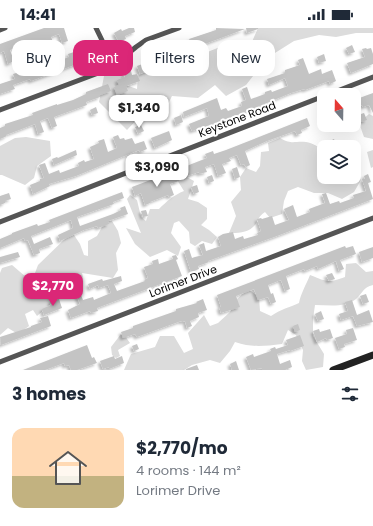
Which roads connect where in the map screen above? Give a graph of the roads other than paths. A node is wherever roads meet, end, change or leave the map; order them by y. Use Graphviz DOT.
graph roads {
  1 [pos="5,28"];
  2 [pos="96,28"];
  3 [pos="179,28"];
  4 [pos="0,30"];
  5 [pos="102,40"];
  6 [pos="133,50"];
  7 [pos="90,76"];
  8 [pos="373,77"];
  9 [pos="345,88"];
  10 [pos="317,99"];
  11 [pos="0,110"];
  12 [pos="373,218"];
  13 [pos="0,222"];
  14 [pos="373,355"];
  15 [pos="0,362"];
  16 [pos="333,370"];
  1 -- 4 [label="street"];
  2 -- 5 [label="street"];
  3 -- 6 [label="street"];
  7 -- 11 [label="street"];
  8 -- 9 [label="street"];
  10 -- 13 [label="street, Keystone Road"];
  12 -- 15 [label="street, Lorimer Drive"];
  14 -- 16 [label="street"];
}
